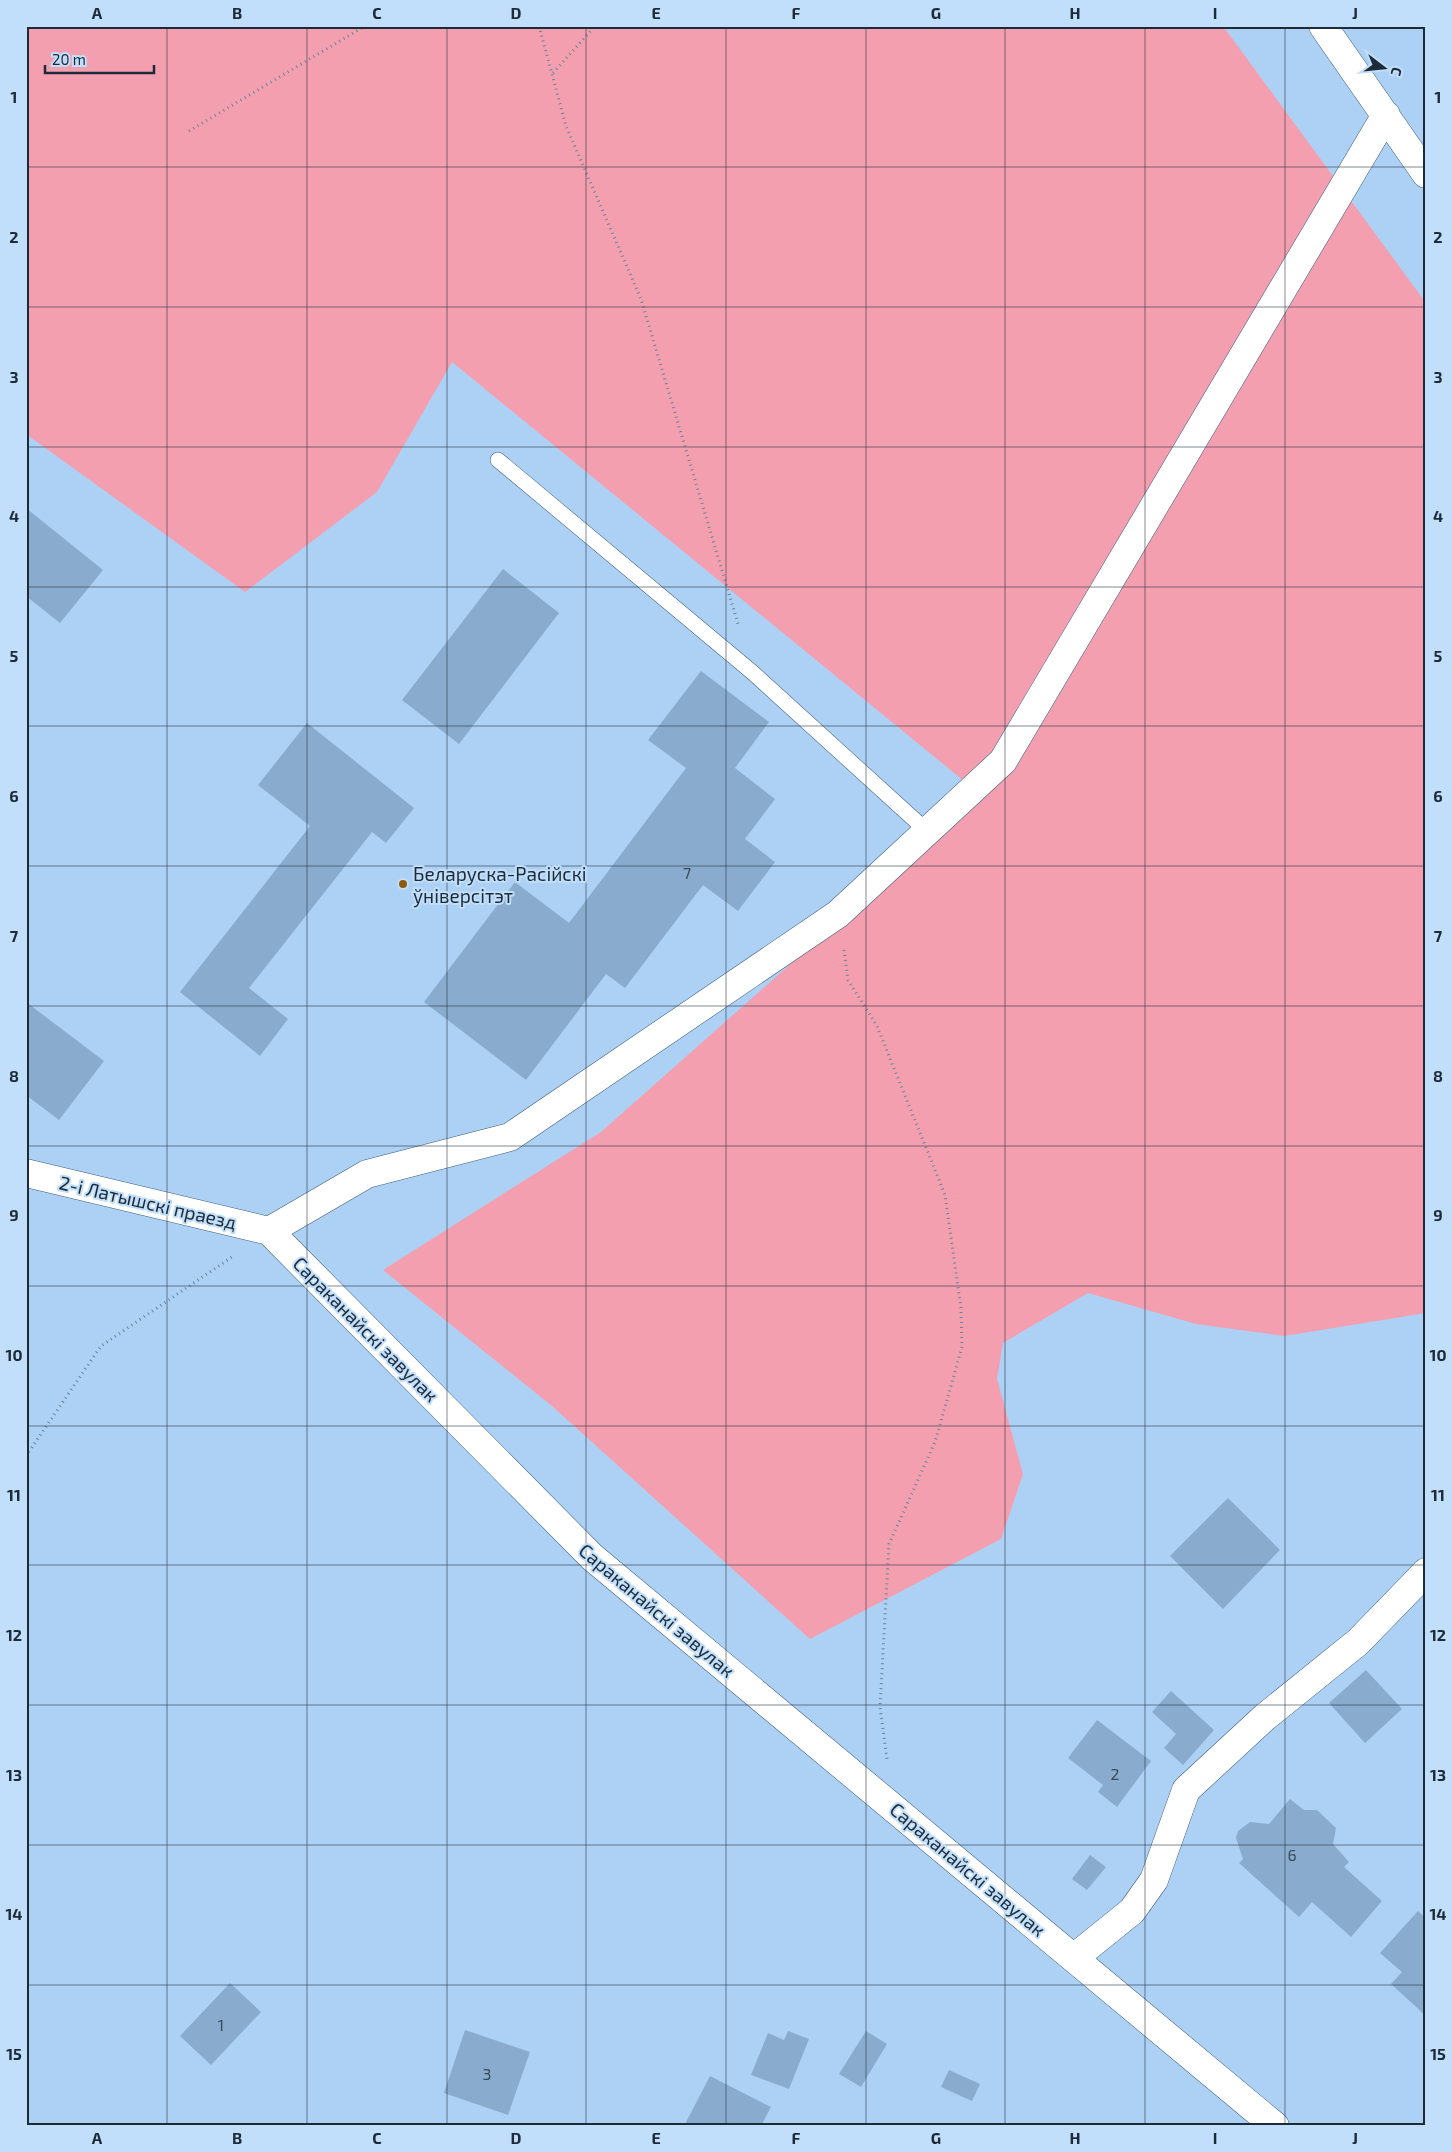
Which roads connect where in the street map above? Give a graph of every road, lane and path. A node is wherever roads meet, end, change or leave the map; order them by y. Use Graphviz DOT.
graph roads {
  1 [pos="365,26"];
  2 [pos="539,26"];
  3 [pos="595,26"];
  4 [pos="1323,26"];
  5 [pos="552,73"];
  6 [pos="1386,115"];
  7 [pos="189,131"];
  8 [pos="1426,174"];
  9 [pos="498,460"];
  10 [pos="752,672"];
  11 [pos="928,832"];
  12 [pos="838,914"];
  13 [pos="26,1172"];
  14 [pos="269,1231"];
  15 [pos="26,1456"];
  16 [pos="1426,1572"];
  17 [pos="893,1807"];
  18 [pos="1075,1957"];
  19 [pos="1275,2126"];
  1 -- 7 [label="path"];
  2 -- 5 [label="path"];
  3 -- 5 [label="path"];
  4 -- 6 [label="street"];
  5 -- 10 [label="path"];
  6 -- 8 [label="street"];
  6 -- 11 [label="street"];
  9 -- 10 [label="lane"];
  10 -- 11 [label="lane"];
  11 -- 12 [label="street"];
  12 -- 14 [label="street"];
  12 -- 17 [label="path"];
  13 -- 14 [label="street, 2-і Латышскі праезд"];
  14 -- 15 [label="path"];
  14 -- 17 [label="street, Сараканайскі завулак"];
  16 -- 18 [label="street"];
  17 -- 18 [label="street, Сараканайскі завулак"];
  18 -- 19 [label="street, Сараканайскі завулак"];
}
